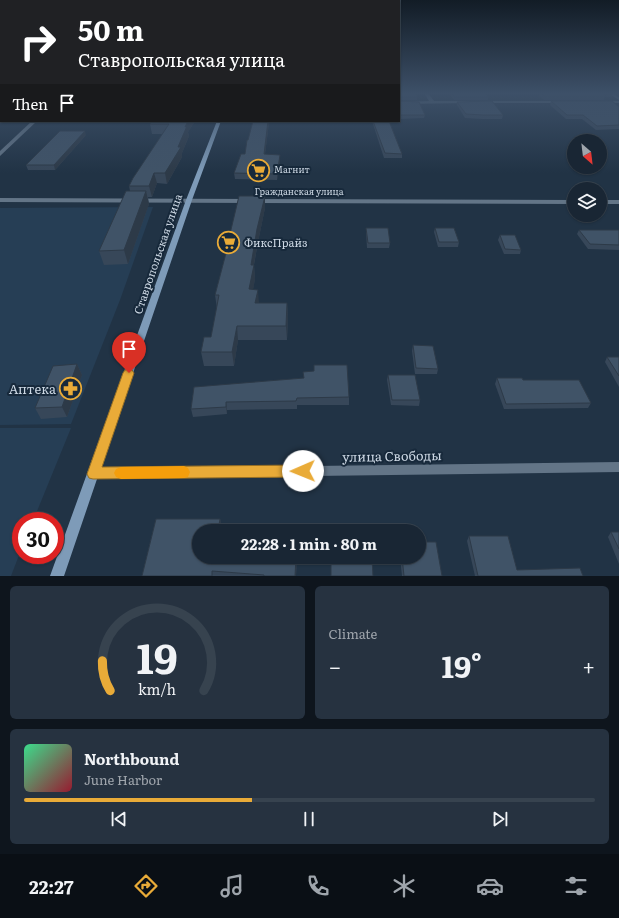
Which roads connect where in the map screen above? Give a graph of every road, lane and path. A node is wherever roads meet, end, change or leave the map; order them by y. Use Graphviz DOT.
graph roads {
  1 [pos="34,122"];
  2 [pos="219,122"];
  3 [pos="0,154"];
  4 [pos="0,200"];
  5 [pos="189,200"];
  6 [pos="567,202"];
  7 [pos="607,202"];
  8 [pos="619,202"];
  9 [pos="619,467"];
  10 [pos="93,474"];
  11 [pos="57,576"];
  1 -- 3 [label="street"];
  2 -- 5 [label="street, Ставропольская улица"];
  4 -- 5 [label="street, Гражданская улица"];
  5 -- 6 [label="street, Гражданская улица"];
  5 -- 10 [label="street, Ставропольская улица"];
  7 -- 8 [label="street"];
  9 -- 10 [label="street, улица Свободы"];
  10 -- 11 [label="street, Ставропольская улица"];
}
